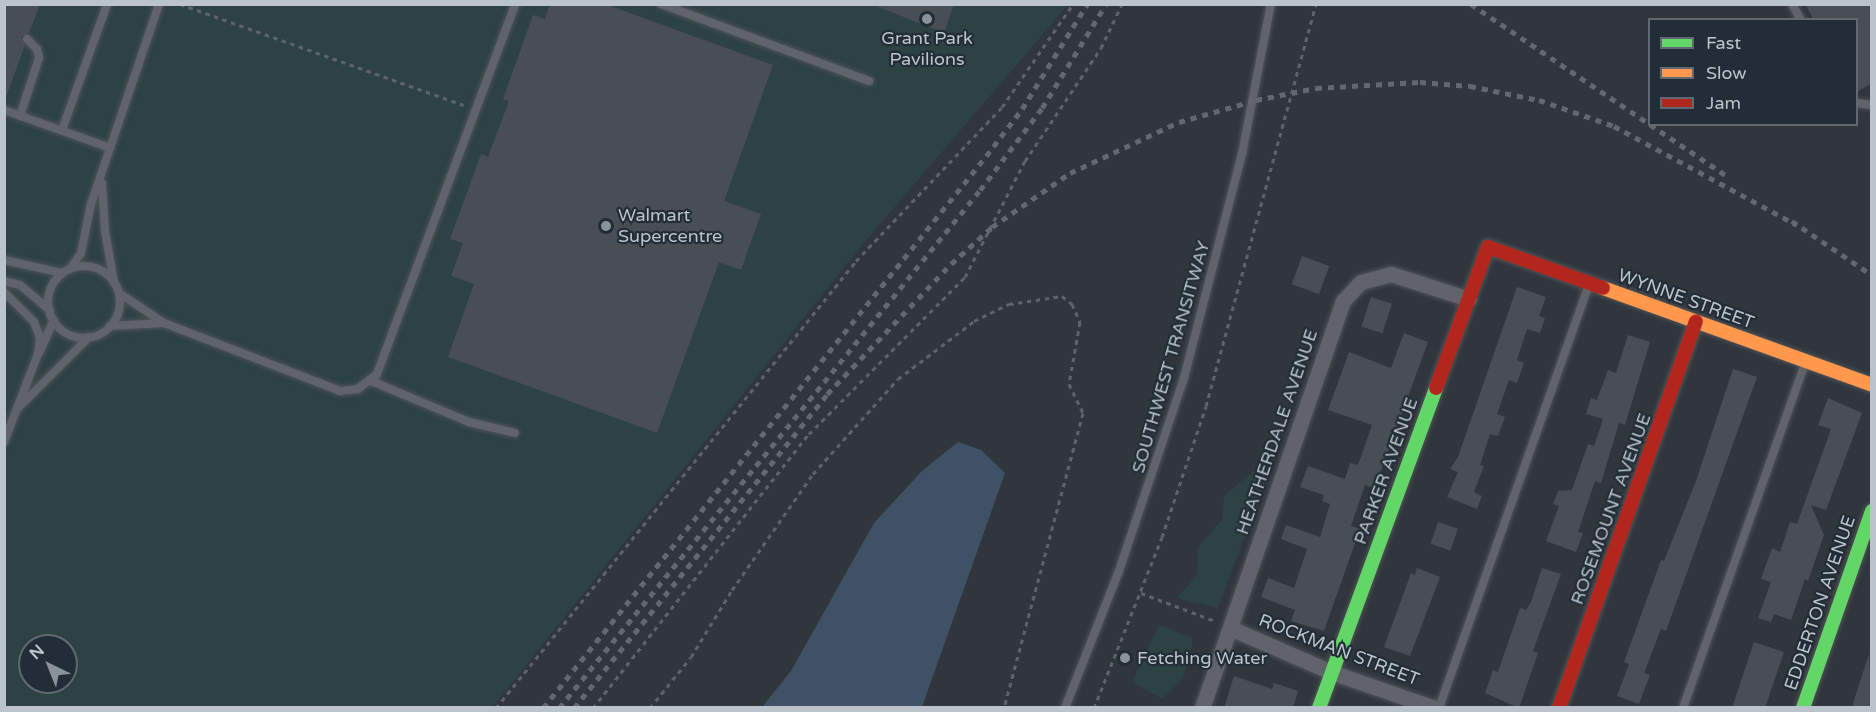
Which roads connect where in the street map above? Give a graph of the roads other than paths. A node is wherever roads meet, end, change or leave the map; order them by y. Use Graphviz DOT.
graph roads {
  1 [pos="107,4"];
  2 [pos="159,4"];
  3 [pos="515,4"];
  4 [pos="661,4"];
  5 [pos="1271,4"];
  6 [pos="1792,4"];
  7 [pos="1800,18"];
  8 [pos="27,39"];
  9 [pos="869,81"];
  10 [pos="4,110"];
  11 [pos="20,116"];
  12 [pos="62,130"];
  13 [pos="110,148"];
  14 [pos="102,178"];
  15 [pos="1488,247"];
  16 [pos="4,260"];
  17 [pos="70,269"];
  18 [pos="62,273"];
  19 [pos="4,280"];
  20 [pos="114,282"];
  21 [pos="1590,283"];
  22 [pos="4,292"];
  23 [pos="119,293"];
  24 [pos="1469,299"];
  25 [pos="50,310"];
  26 [pos="54,320"];
  27 [pos="1696,322"];
  28 [pos="164,323"];
  29 [pos="110,326"];
  30 [pos="89,337"];
  31 [pos="38,354"];
  32 [pos="1805,362"];
  33 [pos="369,380"];
  34 [pos="1872,385"];
  35 [pos="17,409"];
  36 [pos="515,433"];
  37 [pos="4,442"];
  38 [pos="1872,511"];
  39 [pos="1230,628"];
  40 [pos="1331,672"];
  41 [pos="1065,708"];
  42 [pos="1202,708"];
  43 [pos="1319,708"];
  44 [pos="1435,708"];
  45 [pos="1439,708"];
  46 [pos="1559,708"];
  47 [pos="1683,708"];
  48 [pos="1803,708"];
  1 -- 12 [label="lane"];
  2 -- 13 [label="lane"];
  3 -- 33 [label="lane"];
  4 -- 9 [label="lane"];
  5 -- 41 [label="lane, SOUTHWEST TRANSITWAY"];
  6 -- 7 [label="lane"];
  8 -- 11 [label="lane"];
  10 -- 11 [label="lane"];
  11 -- 12 [label="lane"];
  12 -- 13 [label="lane"];
  13 -- 14 [label="lane"];
  14 -- 17 [label="lane"];
  14 -- 20 [label="lane"];
  15 -- 21 [label="street, WYNNE STREET"];
  15 -- 24 [label="street, PARKER AVENUE"];
  16 -- 18 [label="lane"];
  17 -- 18 [label="lane"];
  17 -- 20 [label="lane"];
  18 -- 25 [label="lane"];
  19 -- 25 [label="lane"];
  20 -- 23 [label="lane"];
  21 -- 27 [label="street, WYNNE STREET"];
  21 -- 45 [label="lane"];
  22 -- 31 [label="lane"];
  23 -- 28 [label="lane"];
  23 -- 29 [label="lane"];
  24 -- 39 [label="street, HEATHERDALE AVENUE"];
  24 -- 40 [label="street, PARKER AVENUE"];
  25 -- 26 [label="lane"];
  26 -- 30 [label="lane"];
  26 -- 31 [label="lane"];
  27 -- 32 [label="street, WYNNE STREET"];
  27 -- 46 [label="street, ROSEMOUNT AVENUE"];
  28 -- 29 [label="lane"];
  28 -- 33 [label="lane"];
  29 -- 30 [label="lane"];
  30 -- 35 [label="lane"];
  31 -- 35 [label="lane"];
  32 -- 34 [label="street, WYNNE STREET"];
  32 -- 47 [label="lane"];
  33 -- 36 [label="lane"];
  35 -- 37 [label="lane"];
  38 -- 48 [label="street, EDDERTON AVENUE"];
  39 -- 40 [label="street, ROCKMAN STREET"];
  39 -- 42 [label="street, HEATHERDALE AVENUE"];
  40 -- 43 [label="street, PARKER AVENUE"];
  40 -- 44 [label="street, ROCKMAN STREET"];
}
